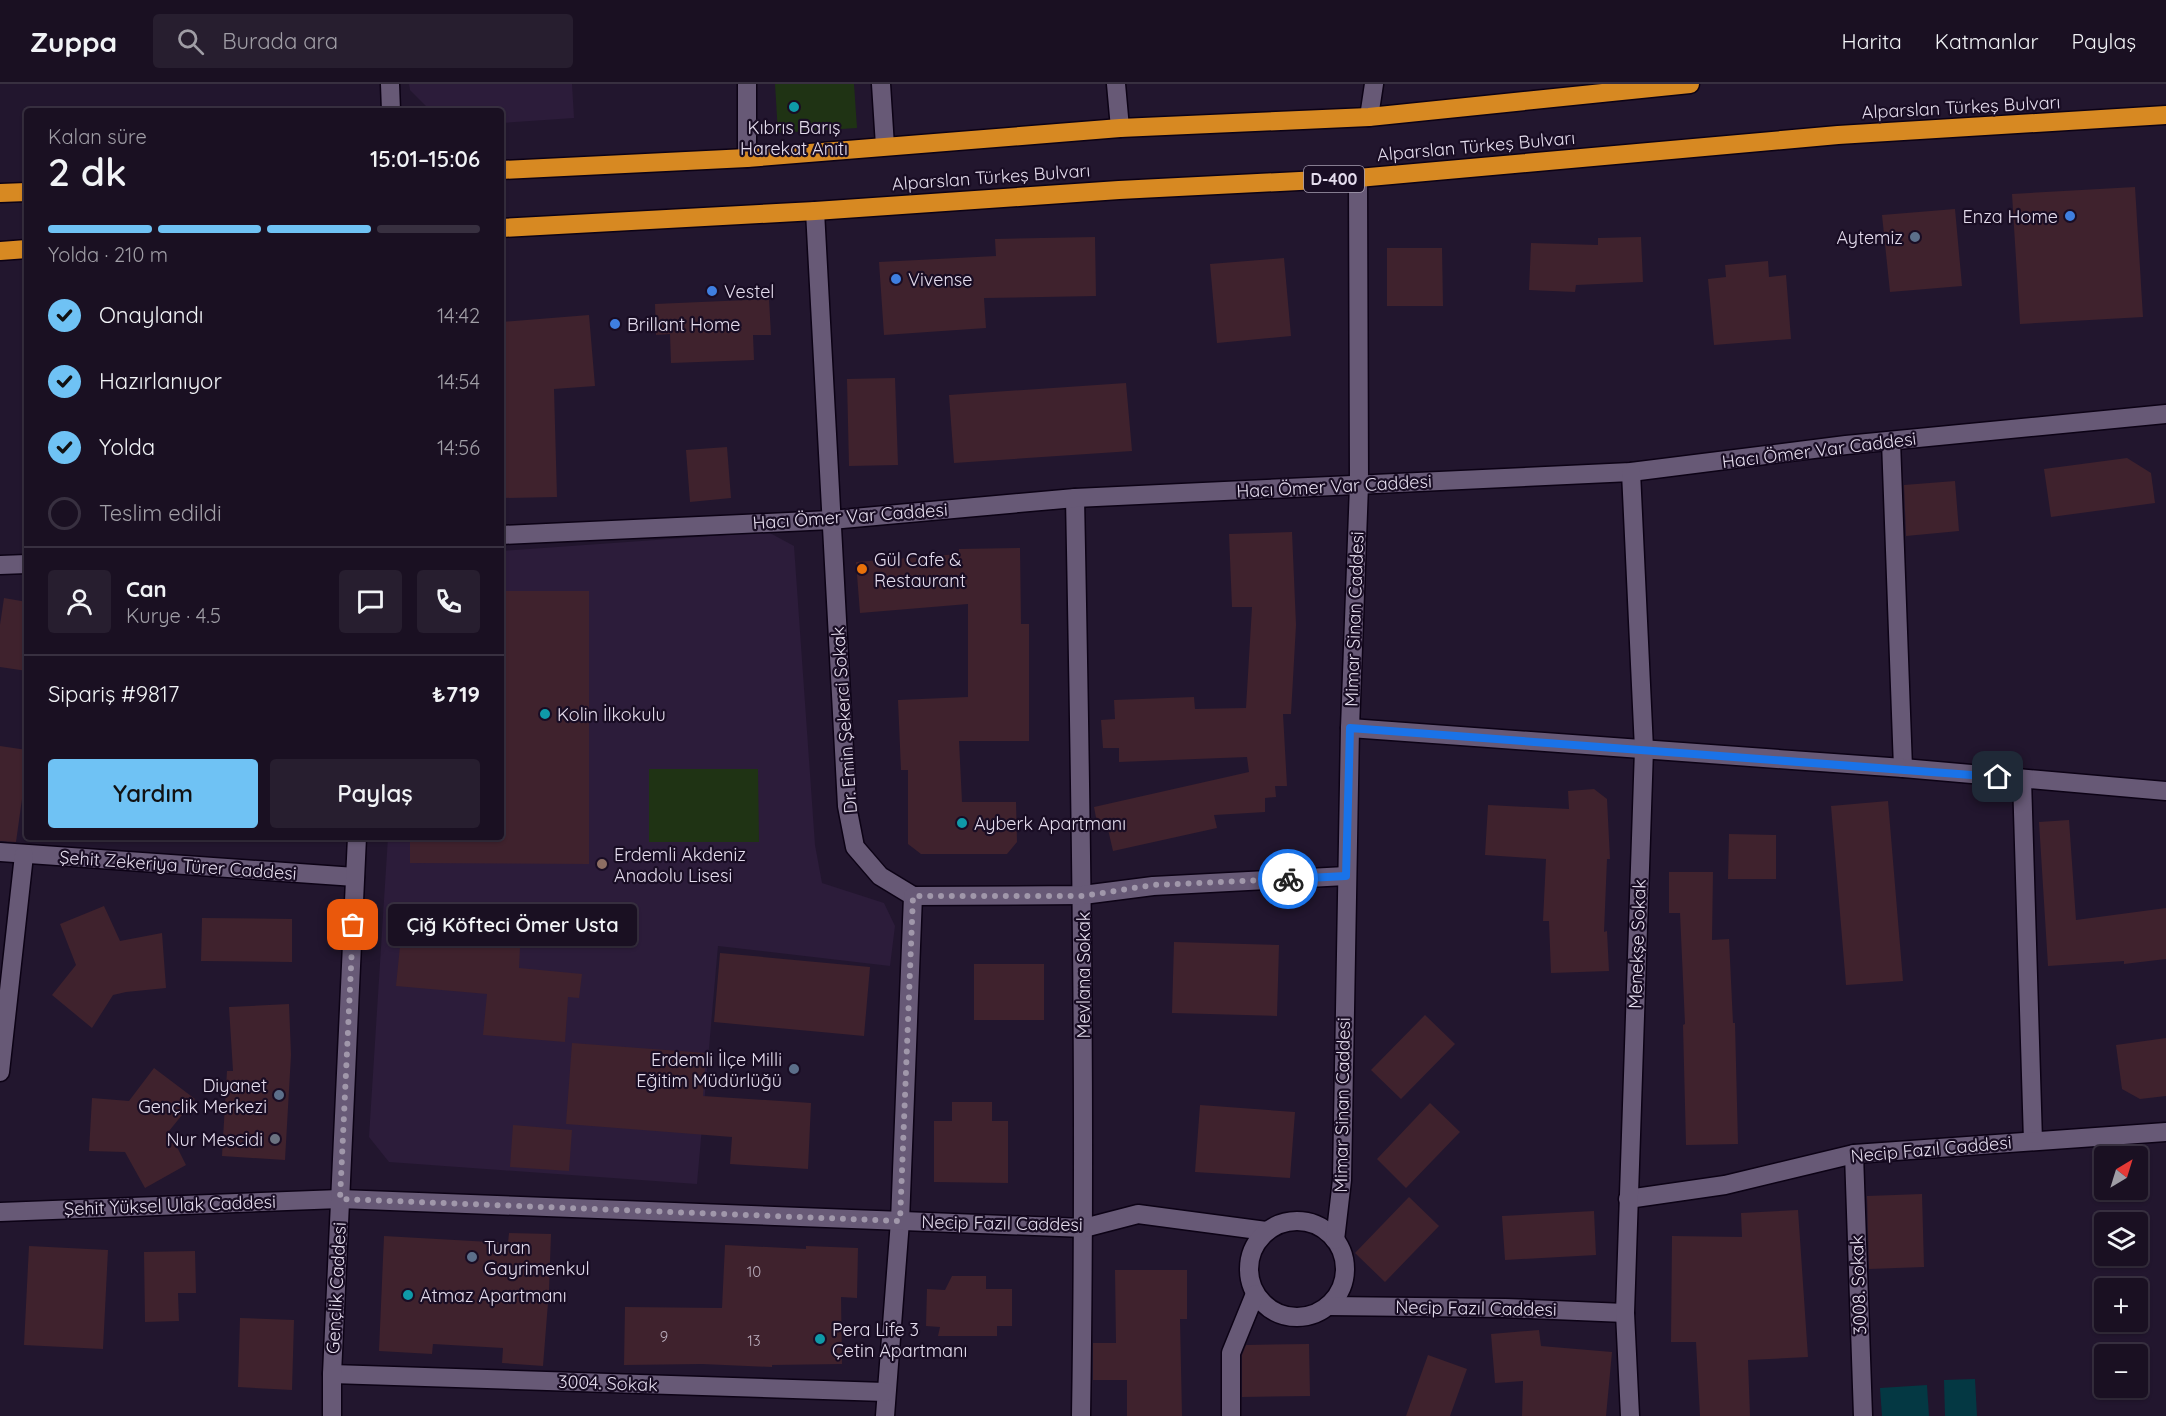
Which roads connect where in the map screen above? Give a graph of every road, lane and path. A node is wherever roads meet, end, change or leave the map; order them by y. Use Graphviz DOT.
graph roads {
  1 [pos="390,84"];
  2 [pos="747,84"];
  3 [pos="881,84"];
  4 [pos="1116,84"];
  5 [pos="1374,84"];
  6 [pos="1690,84"];
  7 [pos="392,108"];
  8 [pos="2166,115"];
  9 [pos="1369,117"];
  10 [pos="1120,128"];
  11 [pos="885,147"];
  12 [pos="747,158"];
  13 [pos="504,170"];
  14 [pos="1358,178"];
  15 [pos="24,192"];
  16 [pos="0,194"];
  17 [pos="815,211"];
  18 [pos="504,228"];
  19 [pos="24,249"];
  20 [pos="0,251"];
  21 [pos="2166,414"];
  22 [pos="1891,441"];
  23 [pos="1631,472"];
  24 [pos="1359,485"];
  25 [pos="1075,498"];
  26 [pos="831,520"];
  27 [pos="504,535"];
  28 [pos="24,564"];
  29 [pos="0,566"];
  30 [pos="1350,728"];
  31 [pos="1644,749"];
  32 [pos="1903,768"];
  33 [pos="2022,779"];
  34 [pos="2166,791"];
  35 [pos="357,840"];
  36 [pos="0,852"];
  37 [pos="24,855"];
  38 [pos="355,876"];
  39 [pos="1346,876"];
  40 [pos="913,896"];
  41 [pos="1083,896"];
  42 [pos="0,1072"];
  43 [pos="2166,1132"];
  44 [pos="2033,1141"];
  45 [pos="1854,1154"];
  46 [pos="340,1199"];
  47 [pos="1628,1199"];
  48 [pos="0,1212"];
  49 [pos="900,1221"];
  50 [pos="1084,1228"];
  51 [pos="1266,1231"];
  52 [pos="1335,1240"];
  53 [pos="1255,1294"];
  54 [pos="1328,1306"];
  55 [pos="1625,1313"];
  56 [pos="332,1374"];
  57 [pos="885,1392"];
  58 [pos="332,1416"];
  59 [pos="885,1416"];
  60 [pos="1081,1416"];
  61 [pos="1231,1416"];
  62 [pos="1630,1416"];
  63 [pos="1863,1416"];
  1 -- 7 [label="street"];
  2 -- 12 [label="street"];
  3 -- 11 [label="street"];
  4 -- 10 [label="street"];
  5 -- 9 [label="street"];
  6 -- 9 [label="highway"];
  8 -- 14 [label="highway, Alparslan Türkeş Bulvarı / D-400"];
  9 -- 10 [label="highway"];
  10 -- 11 [label="highway"];
  11 -- 12 [label="highway"];
  12 -- 13 [label="highway"];
  14 -- 17 [label="highway, Alparslan Türkeş Bulvarı / D-400"];
  14 -- 24 [label="street, Mimar Sinan Caddesi"];
  15 -- 16 [label="highway"];
  17 -- 18 [label="highway, Alparslan Türkeş Bulvarı / D-400"];
  17 -- 26 [label="street, Dr. Emin Şekerci Sokak"];
  19 -- 20 [label="highway"];
  21 -- 22 [label="street, Hacı Ömer Var Caddesi"];
  22 -- 23 [label="street, Hacı Ömer Var Caddesi"];
  22 -- 32 [label="street"];
  23 -- 24 [label="street, Hacı Ömer Var Caddesi"];
  23 -- 31 [label="street, Menekşe Sokak"];
  24 -- 25 [label="street, Hacı Ömer Var Caddesi"];
  24 -- 30 [label="street, Mimar Sinan Caddesi"];
  25 -- 26 [label="street, Hacı Ömer Var Caddesi"];
  25 -- 41 [label="street, Mevlana Sokak"];
  26 -- 27 [label="street, Hacı Ömer Var Caddesi"];
  26 -- 40 [label="street, Dr. Emin Şekerci Sokak"];
  28 -- 29 [label="street"];
  30 -- 31 [label="street"];
  30 -- 39 [label="street, Mimar Sinan Caddesi"];
  31 -- 32 [label="street"];
  31 -- 47 [label="street, Menekşe Sokak"];
  32 -- 33 [label="street"];
  33 -- 34 [label="street"];
  33 -- 44 [label="street"];
  35 -- 38 [label="street, Gençlik Caddesi"];
  36 -- 37 [label="street, Şehit Zekeriya Türer Caddesi"];
  37 -- 38 [label="street, Şehit Zekeriya Türer Caddesi"];
  37 -- 42 [label="street"];
  38 -- 46 [label="street, Gençlik Caddesi"];
  39 -- 41 [label="street"];
  39 -- 52 [label="street, Mimar Sinan Caddesi"];
  40 -- 41 [label="street"];
  40 -- 49 [label="street"];
  41 -- 50 [label="street, Mevlana Sokak"];
  43 -- 44 [label="street, Necip Fazıl Caddesi"];
  44 -- 45 [label="street, Necip Fazıl Caddesi"];
  45 -- 47 [label="street, Necip Fazıl Caddesi"];
  45 -- 63 [label="street, 3008. Sokak"];
  46 -- 48 [label="street, Şehit Yüksel Ulak Caddesi"];
  46 -- 49 [label="street, Necip Fazıl Caddesi"];
  46 -- 56 [label="street, Gençlik Caddesi"];
  47 -- 55 [label="street, Menekşe Sokak"];
  49 -- 50 [label="street, Necip Fazıl Caddesi"];
  49 -- 57 [label="street"];
  50 -- 51 [label="street, Necip Fazıl Caddesi"];
  50 -- 60 [label="street, Mevlana Sokak"];
  51 -- 52 [label="street"];
  51 -- 53 [label="street"];
  52 -- 54 [label="street"];
  53 -- 54 [label="street"];
  53 -- 61 [label="street"];
  54 -- 55 [label="street, Necip Fazıl Caddesi"];
  55 -- 62 [label="street, Menekşe Sokak"];
  56 -- 57 [label="street, 3004. Sokak"];
  56 -- 58 [label="street, Gençlik Caddesi"];
  57 -- 59 [label="street"];
}
